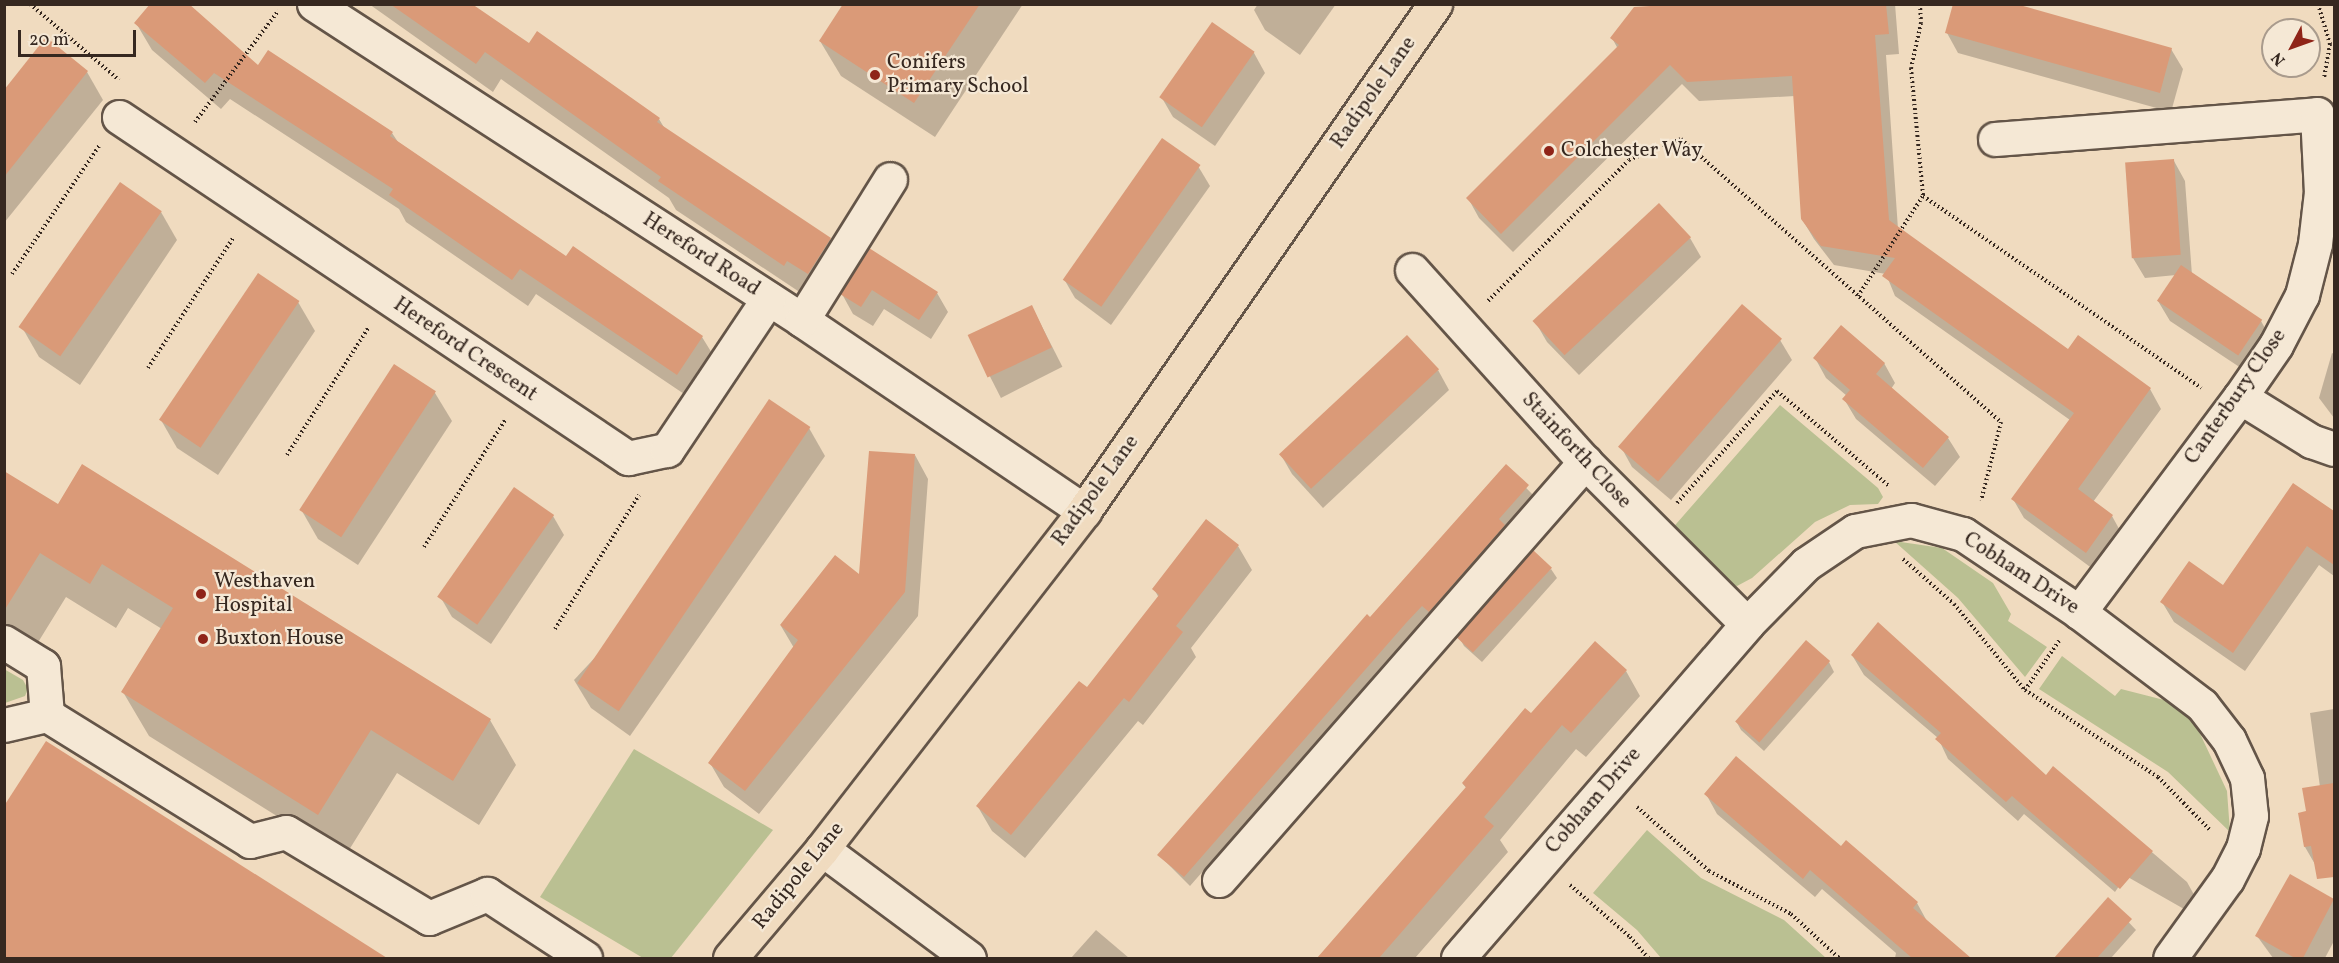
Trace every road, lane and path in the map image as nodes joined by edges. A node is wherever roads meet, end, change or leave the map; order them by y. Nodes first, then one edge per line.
1 (30, 4) edge
2 (283, 4) edge
3 (314, 4) edge
4 (1435, 4) edge
5 (1920, 4) edge
6 (2318, 4) edge
7 (2317, 114) junction
8 (119, 117) junction
9 (1995, 139) dead end
10 (171, 154) junction
11 (890, 179) dead end
12 (1923, 196) junction
13 (252, 209) junction
14 (1413, 270) dead end
15 (12, 274) dead end
16 (1858, 296) junction
17 (387, 299) junction
18 (768, 299) junction
19 (802, 320) junction
20 (1463, 326) junction
21 (148, 368) dead end
22 (524, 390) junction
23 (2235, 403) junction
24 (2334, 449) edge
25 (666, 450) junction
26 (287, 455) dead end
27 (1585, 462) junction
28 (1084, 511) junction
29 (1880, 526) junction
30 (1652, 532) junction
31 (1971, 539) junction
32 (424, 547) dead end
33 (2079, 612) junction
34 (1747, 624) junction
35 (555, 629) dead end
36 (4, 642) edge
37 (2025, 690) junction
38 (47, 715) junction
39 (4, 725) edge
40 (1610, 783) junction
41 (822, 849) junction
42 (2238, 859) junction
43 (1542, 860) junction
44 (1219, 880) dead end
45 (585, 958) edge
46 (730, 958) edge
47 (969, 958) edge
48 (1458, 958) edge
49 (1648, 958) edge
50 (1839, 958) edge
51 (2170, 958) edge

1 - 8 path
2 - 10 path
3 - 18 street, Hereford Road
4 - 28 main road, Radipole Lane
5 - 12 path
6 - 7 path
7 - 9 street
7 - 23 street, Canterbury Close
8 - 10 street, Hereford Crescent
8 - 15 path
10 - 13 street, Hereford Crescent
11 - 19 street
12 - 16 path
12 - 23 path
13 - 17 street, Hereford Crescent
13 - 21 path
14 - 20 street, Stainforth Close
16 - 20 path
16 - 31 path
17 - 22 street, Hereford Crescent
17 - 26 path
18 - 19 street, Hereford Road
18 - 25 street
19 - 28 street, Hereford Road
20 - 27 street, Stainforth Close
22 - 25 street, Hereford Crescent
22 - 32 path
23 - 24 street
23 - 33 street, Canterbury Close
25 - 35 path
27 - 30 street, Stainforth Close
27 - 44 street
28 - 41 main road, Radipole Lane
29 - 30 path
29 - 31 street, Cobham Drive
29 - 34 street, Cobham Drive
29 - 37 path
30 - 34 street, Stainforth Close
31 - 33 street, Cobham Drive
33 - 37 path
33 - 42 street, Cobham Drive
34 - 40 street, Cobham Drive
36 - 38 street
37 - 42 path
38 - 39 street
38 - 45 street
40 - 43 street, Cobham Drive
40 - 50 path
41 - 46 main road, Radipole Lane
41 - 47 street
42 - 51 street, Cobham Drive
43 - 48 street, Cobham Drive
43 - 49 path

